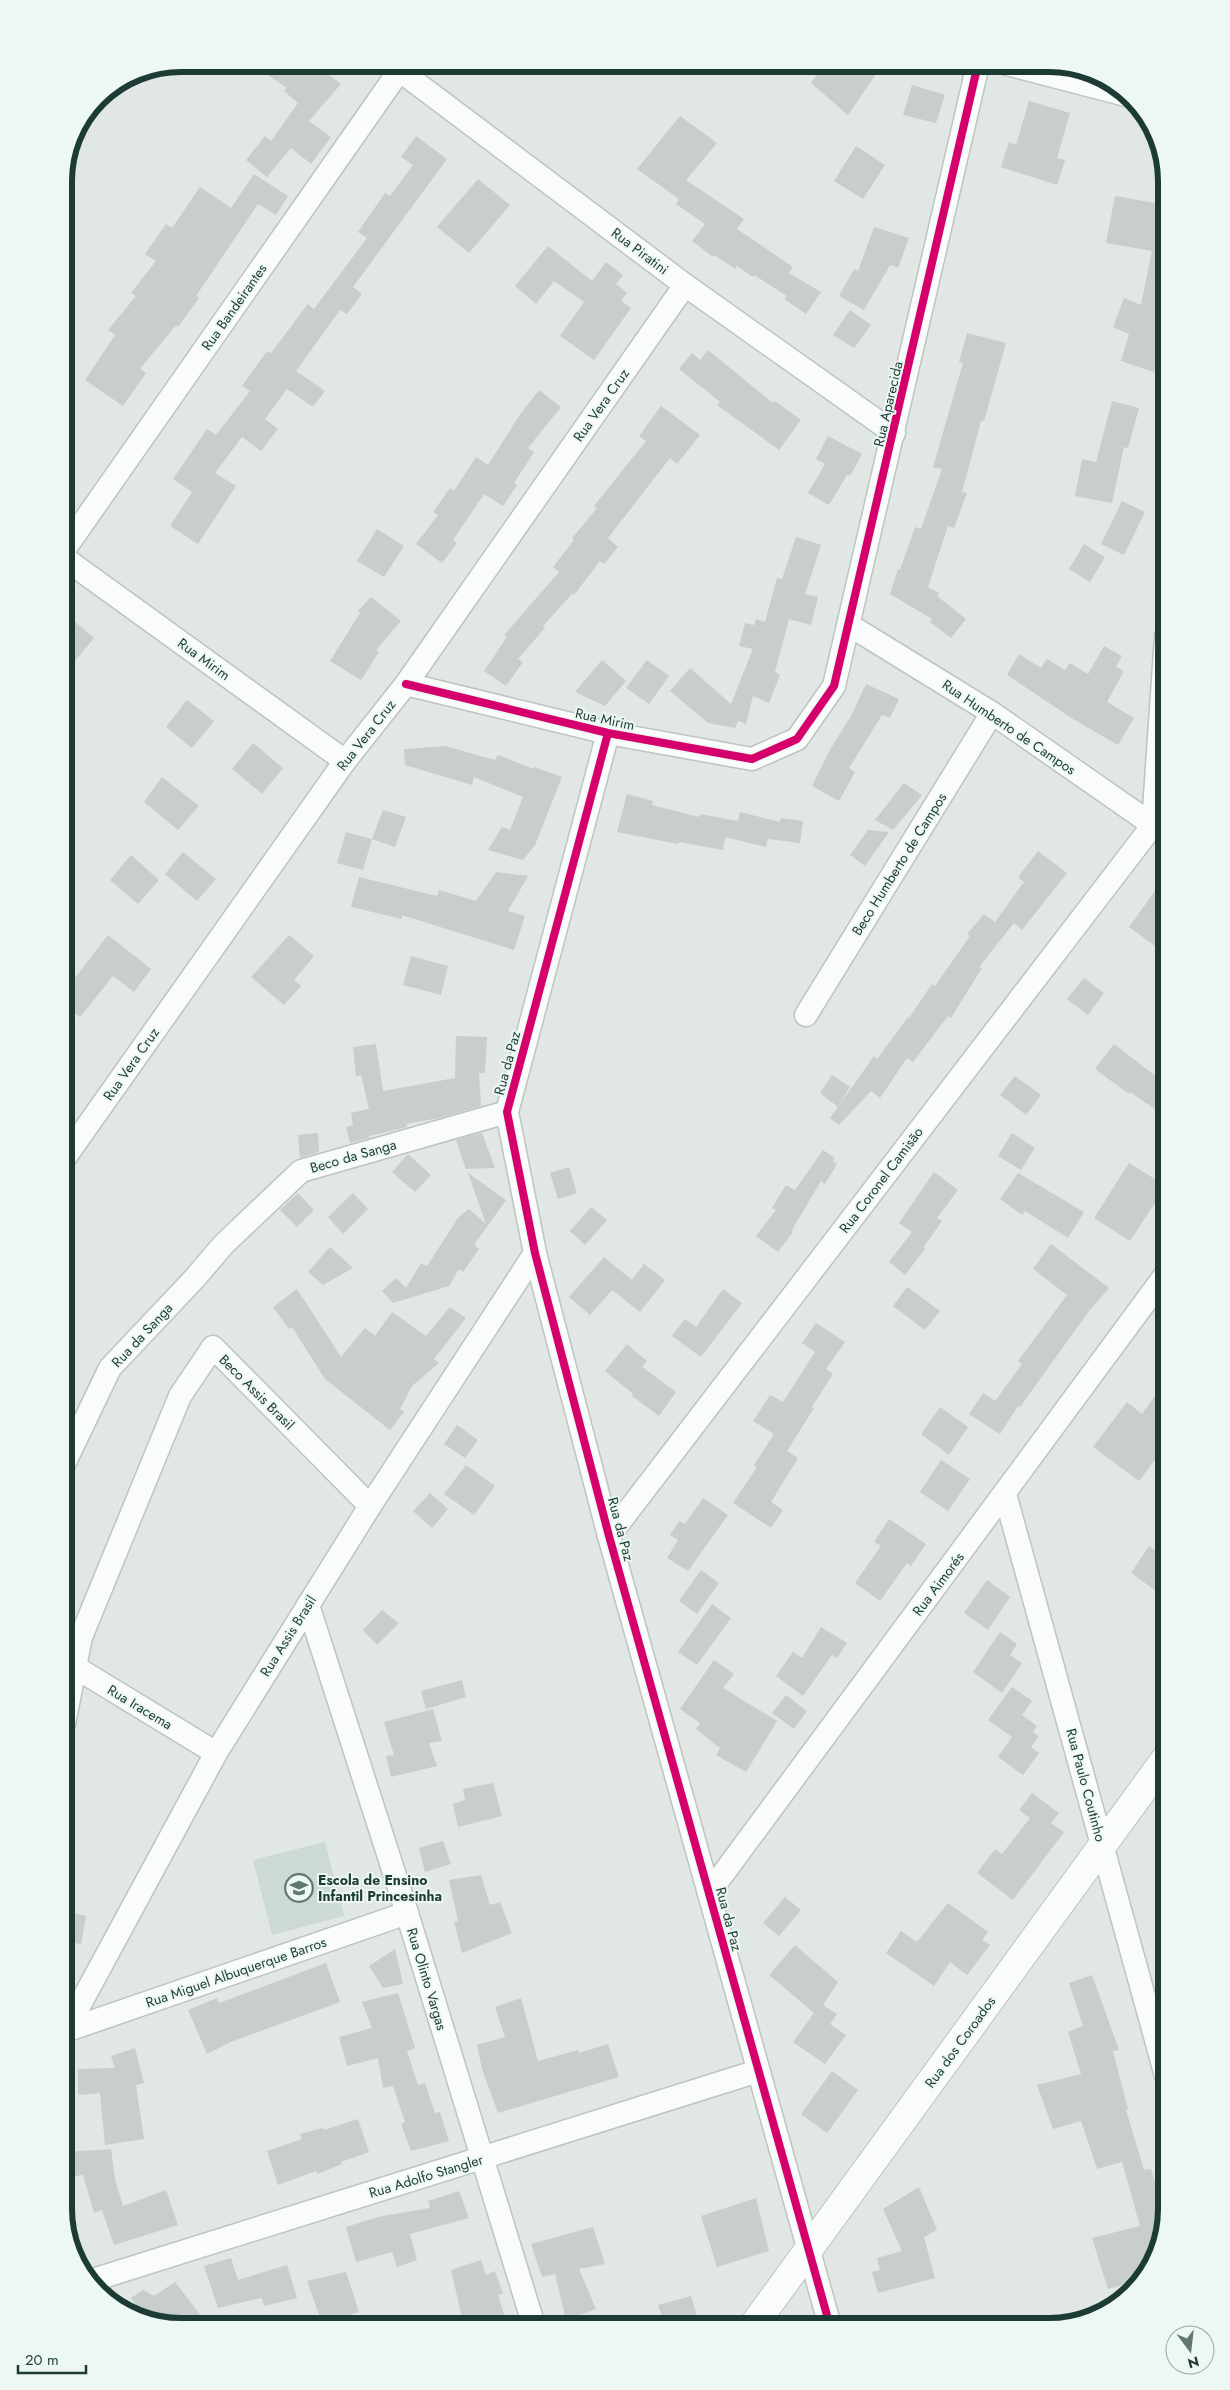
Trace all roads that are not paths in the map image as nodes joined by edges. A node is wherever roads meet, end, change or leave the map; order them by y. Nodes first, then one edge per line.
1 (394, 72) edge
2 (406, 72) edge
3 (976, 73) edge
4 (1041, 73) edge
5 (1108, 90) edge
6 (685, 285) junction
7 (894, 433) junction
8 (73, 537) edge
9 (73, 564) edge
10 (849, 625) junction
11 (406, 684) junction
12 (992, 713) junction
13 (608, 734) junction
14 (797, 739) joint
15 (345, 761) junction
16 (1158, 829) edge
17 (1158, 833) edge
18 (806, 1015) dead end
19 (507, 1112) junction
20 (73, 1147) edge
21 (224, 1244) joint
22 (535, 1253) junction
23 (1158, 1285) edge
24 (72, 1447) edge
25 (1005, 1494) junction
26 (370, 1506) junction
27 (609, 1536) junction
28 (308, 1605) junction
29 (72, 1658) edge
30 (72, 1665) edge
31 (216, 1752) junction
32 (1158, 1769) edge
33 (1102, 1846) junction
34 (709, 1893) junction
35 (407, 1913) junction
36 (72, 2017) edge
37 (72, 2029) edge
38 (1158, 2047) edge
39 (758, 2071) junction
40 (482, 2159) junction
41 (808, 2252) junction
42 (98, 2278) edge
43 (531, 2317) edge
44 (759, 2318) edge
45 (828, 2318) edge

1 - 8 street, Rua Bandeirantes
2 - 6 street, Rua Piratini
3 - 7 street, Rua Aparecida
4 - 5 street
6 - 7 street, Rua Piratini
6 - 11 street, Rua Vera Cruz
7 - 10 street, Rua Aparecida
9 - 15 street, Rua Mirim
10 - 12 street, Rua Humberto de Campos
10 - 14 street, Rua Aparecida
11 - 13 street, Rua Mirim
11 - 15 street, Rua Vera Cruz
12 - 16 street, Rua Humberto de Campos
12 - 18 street, Beco Humberto de Campos
13 - 14 street, Rua Mirim
13 - 19 street, Rua da Paz
15 - 20 street, Rua Vera Cruz
17 - 27 street, Rua Coronel Camisão
19 - 21 street, Beco da Sanga
19 - 22 street, Rua da Paz
21 - 24 street, Rua da Sanga
22 - 26 street, Rua Assis Brasil
22 - 27 street, Rua da Paz
23 - 25 street, Rua Aimorés
25 - 33 street, Rua Paulo Coutinho
25 - 34 street, Rua Aimorés
26 - 28 street, Rua Assis Brasil
26 - 29 street, Beco Assis Brasil
27 - 34 street, Rua da Paz
28 - 31 street, Rua Assis Brasil
28 - 35 street, Rua Olinto Vargas
30 - 31 street, Rua Iracema
31 - 36 street, Rua Assis Brasil
32 - 33 street, Rua dos Coroados
33 - 38 street, Rua Paulo Coutinho
33 - 41 street, Rua dos Coroados
34 - 39 street, Rua da Paz
35 - 37 street, Rua Miguel Albuquerque Barros
35 - 40 street, Rua Olinto Vargas
39 - 40 street, Rua Adolfo Stangler
39 - 41 street, Rua da Paz
40 - 42 street, Rua Adolfo Stangler
40 - 43 street, Rua Olinto Vargas
41 - 44 street, Rua dos Coroados
41 - 45 street, Rua da Paz

